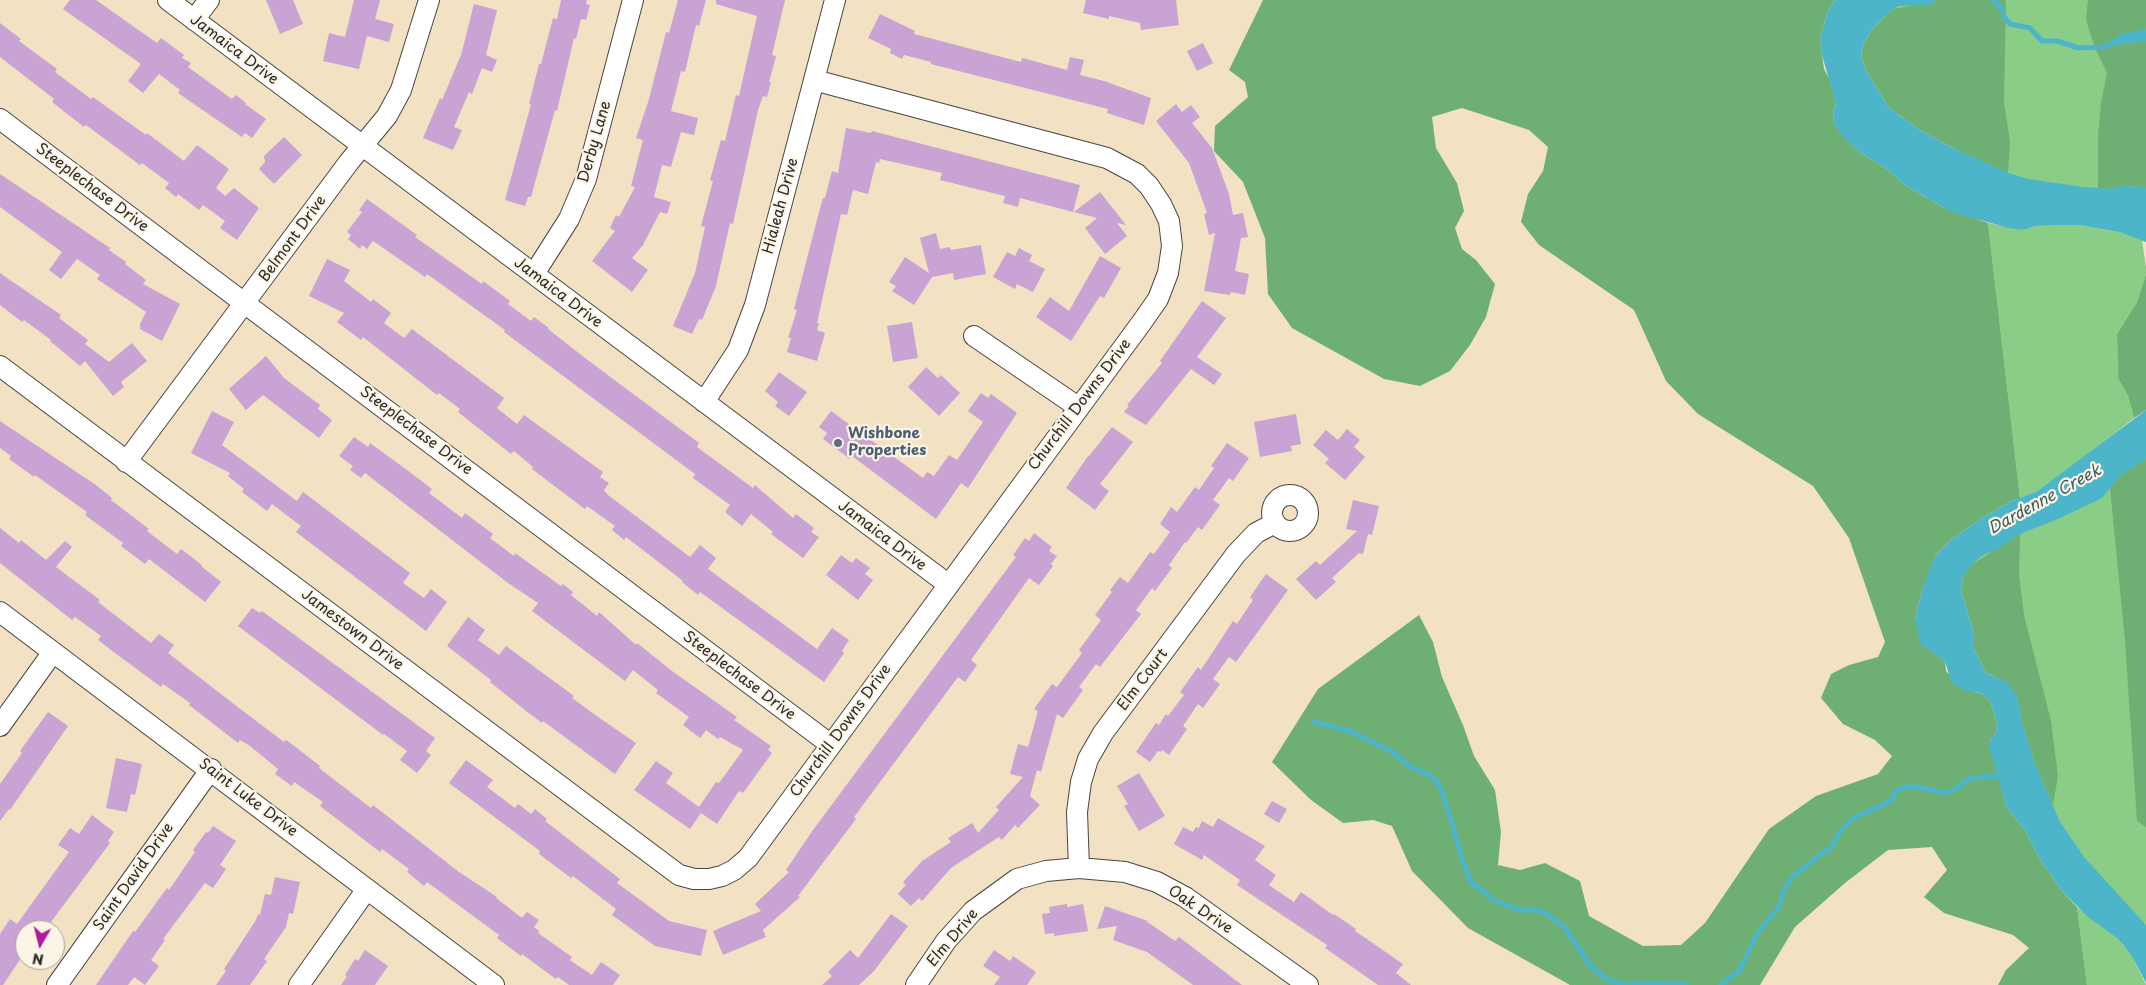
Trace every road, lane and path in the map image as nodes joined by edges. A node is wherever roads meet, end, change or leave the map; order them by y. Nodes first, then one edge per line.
1 (168, 0) edge
2 (209, 0) edge
3 (428, 0) edge
4 (633, 0) edge
5 (835, 0) edge
6 (194, 20) junction
7 (814, 80) junction
8 (0, 119) edge
9 (363, 146) junction
10 (534, 274) junction
11 (246, 303) junction
12 (974, 336) dead end
13 (0, 366) edge
14 (704, 402) junction
15 (1078, 408) junction
16 (126, 462) junction
17 (1275, 523) dead end
18 (949, 585) junction
19 (0, 612) edge
20 (53, 652) junction
21 (0, 726) edge
22 (831, 745) junction
23 (211, 769) junction
24 (1079, 868) junction
25 (709, 879) joint
26 (367, 889) junction
27 (922, 983) edge
28 (57, 985) edge
29 (299, 985) edge
30 (494, 985) edge
31 (1308, 985) edge

1 - 6 street, Jamaica Drive
2 - 6 street
3 - 9 street, Belmont Drive
4 - 10 street, Derby Lane
5 - 7 street, Hialeah Drive
6 - 9 street, Jamaica Drive
7 - 14 street, Hialeah Drive
7 - 15 street, Churchill Downs Drive
8 - 11 street, Steeplechase Drive
9 - 10 street, Jamaica Drive
9 - 11 street, Belmont Drive
10 - 14 street, Jamaica Drive
11 - 16 street, Belmont Drive
11 - 22 street, Steeplechase Drive
12 - 15 street
13 - 16 street, Jamestown Drive
14 - 18 street, Jamaica Drive
15 - 18 street, Churchill Downs Drive
16 - 25 street, Jamestown Drive
17 - 24 street, Elm Court
18 - 22 street, Churchill Downs Drive
19 - 20 street, Saint Luke Drive
20 - 21 street
20 - 23 street, Saint Luke Drive
22 - 25 street, Churchill Downs Drive
23 - 26 street, Saint Luke Drive
23 - 28 street, Saint David Drive
24 - 27 street, Elm Drive
24 - 31 street, Oak Drive
26 - 29 street
26 - 30 street, Saint Luke Drive

